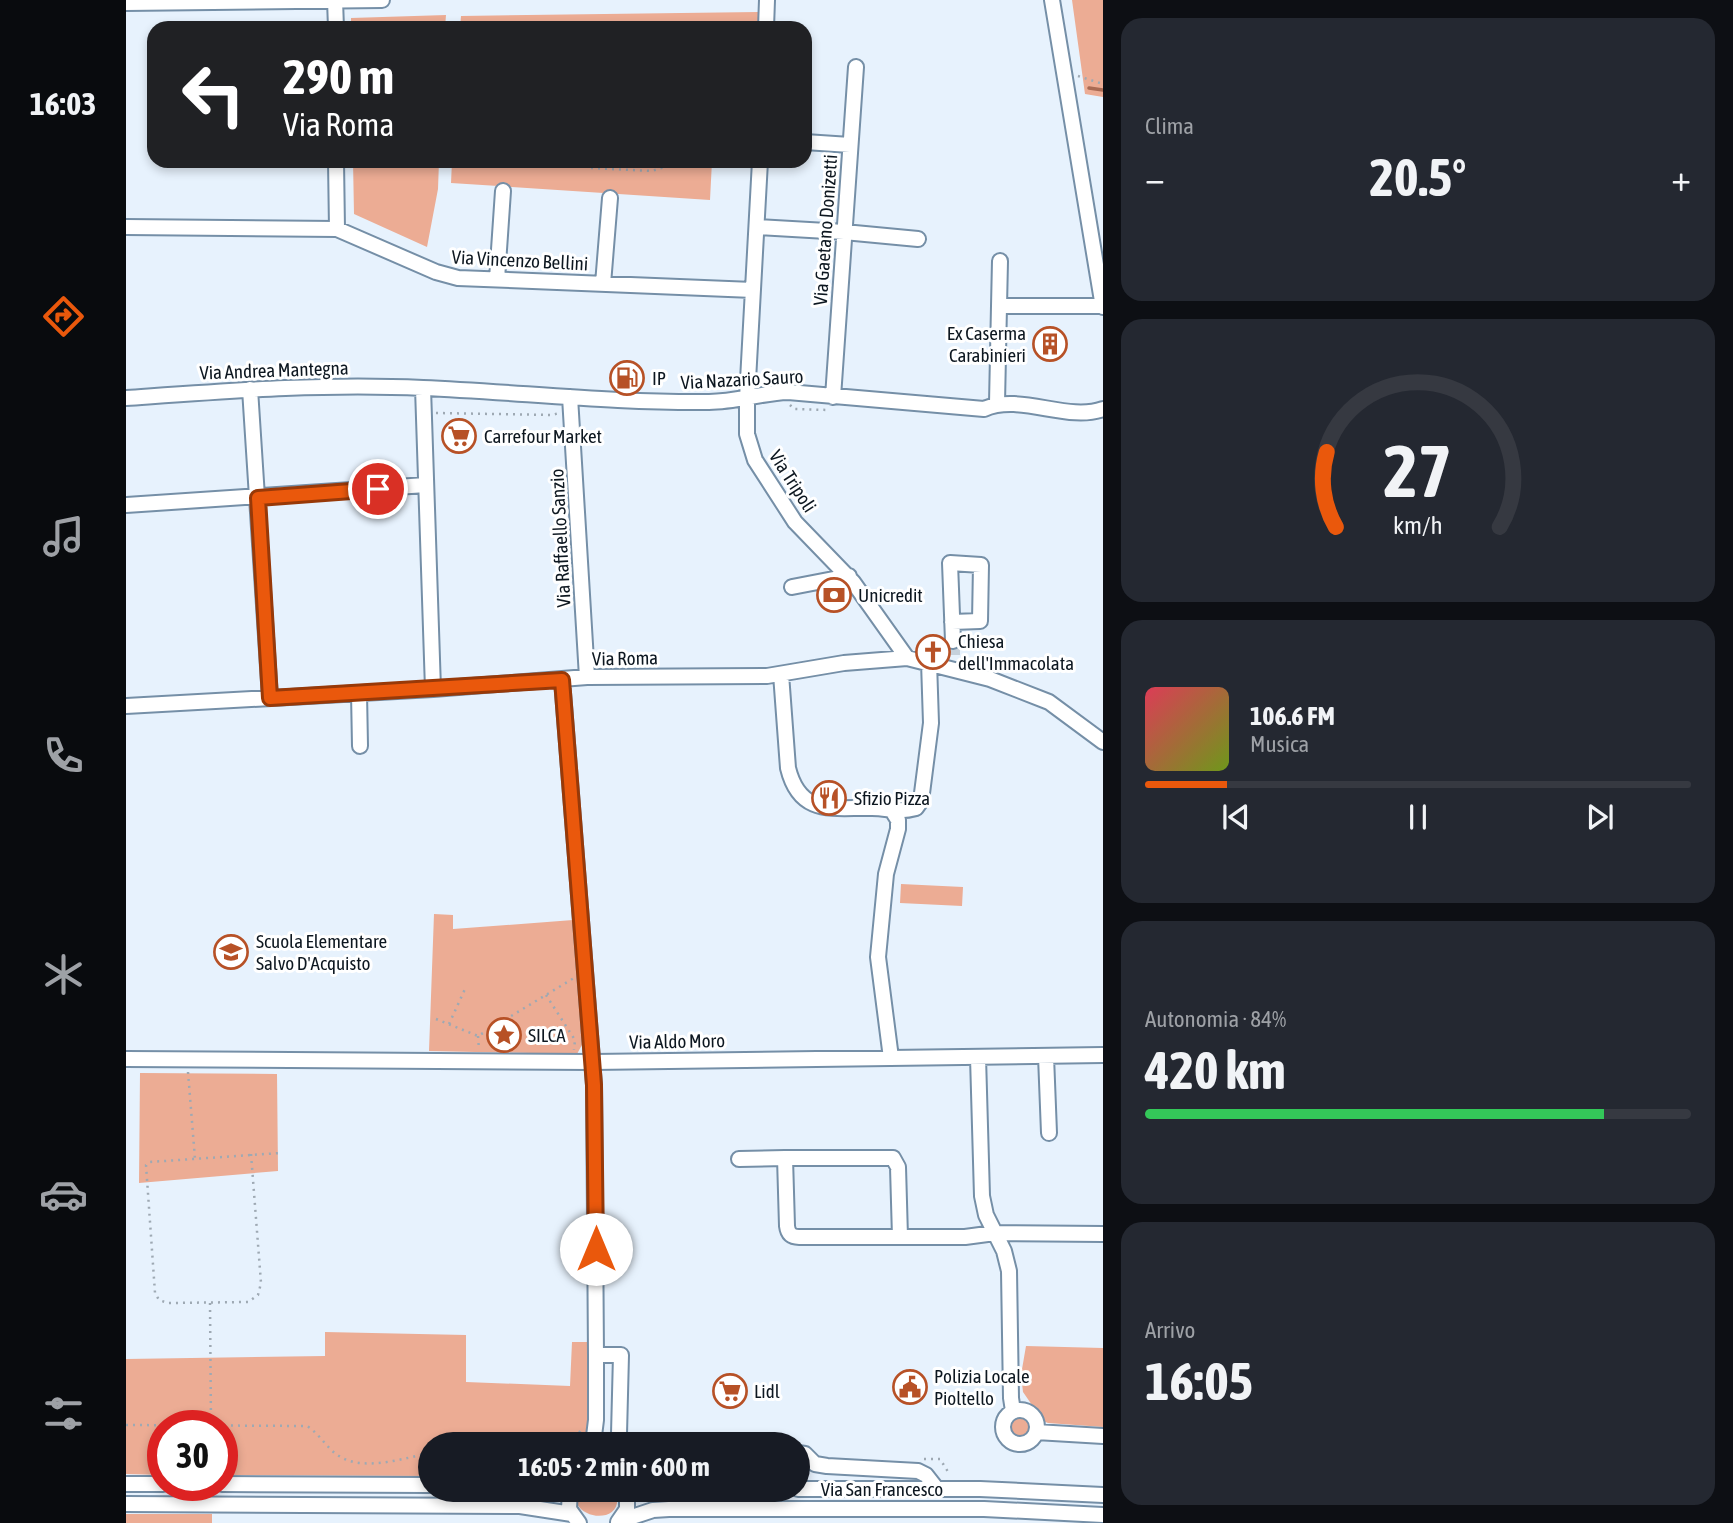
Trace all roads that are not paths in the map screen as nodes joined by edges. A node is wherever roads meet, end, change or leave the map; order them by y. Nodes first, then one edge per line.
1 (382, 0) edge
2 (767, 0) edge
3 (1052, 0) edge
4 (335, 1) edge
5 (126, 3) edge
6 (336, 21) edge
7 (766, 21) edge
8 (856, 67) dead end
9 (812, 142) edge
10 (850, 145) junction
11 (337, 168) edge
12 (760, 168) edge
13 (503, 191) dead end
14 (610, 198) dead end
15 (126, 227) edge
16 (757, 227) junction
17 (337, 229) junction
18 (844, 232) junction
19 (918, 239) dead end
20 (1000, 261) dead end
21 (497, 279) junction
22 (603, 284) junction
23 (753, 290) junction
24 (999, 306) junction
25 (1103, 306) edge
26 (423, 388) junction
27 (250, 389) junction
28 (570, 397) junction
29 (833, 397) junction
30 (126, 398) edge
31 (747, 399) junction
32 (998, 403) junction
33 (1103, 409) edge
34 (426, 485) junction
35 (258, 498) junction
36 (126, 505) edge
37 (849, 576) junction
38 (792, 587) dead end
39 (952, 622) dead end
40 (953, 641) tunnel mouth
41 (907, 658) junction
42 (929, 662) junction
43 (781, 674) junction
44 (587, 677) junction
45 (562, 680) junction
46 (433, 689) junction
47 (359, 693) junction
48 (270, 698) junction
49 (126, 705) edge
50 (1103, 742) edge
51 (360, 746) dead end
52 (893, 812) junction
53 (1103, 1055) edge
54 (1046, 1056) junction
55 (978, 1057) junction
56 (891, 1058) junction
57 (126, 1059) edge
58 (593, 1062) junction
59 (1049, 1133) dead end
60 (785, 1158) junction
61 (739, 1159) dead end
62 (995, 1233) junction
63 (1101, 1234) edge
64 (900, 1237) junction
65 (596, 1355) junction
66 (1013, 1411) junction
67 (596, 1420) junction
68 (594, 1432) edge
69 (599, 1432) edge
70 (620, 1432) edge
71 (1036, 1432) junction
72 (1103, 1436) edge
73 (810, 1459) edge
74 (126, 1484) edge
75 (147, 1484) edge
76 (238, 1484) edge
77 (418, 1485) edge
78 (810, 1489) edge
79 (937, 1489) junction
80 (1103, 1495) edge
81 (568, 1502) edge
82 (627, 1502) edge
83 (126, 1504) edge
84 (1103, 1515) edge
85 (575, 1519) edge
86 (618, 1522) edge

1 - 4 street
2 - 7 street
3 - 25 street
4 - 5 street
4 - 6 street
8 - 10 street, Via Gaetano Donizetti
9 - 10 street
10 - 18 street, Via Gaetano Donizetti
11 - 17 street
12 - 16 street, Via Tripoli
13 - 21 street
14 - 22 street
15 - 17 street, Via Vincenzo Bellini
16 - 18 street
16 - 23 street, Via Tripoli
17 - 21 street, Via Vincenzo Bellini
18 - 19 street
18 - 29 street, Via Gaetano Donizetti
20 - 24 street
21 - 22 street, Via Vincenzo Bellini
22 - 23 street, Via Vincenzo Bellini
23 - 31 street, Via Tripoli
24 - 25 street
24 - 32 street
26 - 27 street, Via Andrea Mantegna
26 - 28 street, Via Nazario Sauro
26 - 34 street
27 - 30 street, Via Andrea Mantegna
27 - 35 street
28 - 31 street, Via Nazario Sauro
28 - 44 street, Via Raffaello Sanzio
29 - 31 street, Via Nazario Sauro
29 - 32 street, Via Nazario Sauro
31 - 37 street, Via Tripoli
32 - 33 street, Via Nazario Sauro
34 - 35 street
34 - 46 street
35 - 36 street
35 - 48 street
37 - 38 street
37 - 41 street, Via Tripoli
39 - 40 street
41 - 42 street, Via Roma
41 - 43 street, Via Roma
42 - 50 street, Via Roma
42 - 52 street
43 - 44 street, Via Roma
43 - 52 street
44 - 45 street, Via Roma
45 - 46 street, Via Roma
45 - 58 street
46 - 47 street, Via Roma
47 - 48 street, Via Roma
47 - 51 street
48 - 49 street, Via Roma
52 - 56 street
53 - 54 street, Via Aldo Moro
54 - 55 street, Via Aldo Moro
54 - 59 street
55 - 56 street, Via Aldo Moro
55 - 62 street
56 - 58 street, Via Aldo Moro
57 - 58 street, Via Aldo Moro
58 - 65 street
60 - 61 street
60 - 64 street
60 - 64 street
62 - 63 street
62 - 64 street
62 - 66 street
65 - 67 street
65 - 70 street
66 - 71 street
66 - 71 street
67 - 68 street
67 - 69 street
71 - 72 street
73 - 79 street
74 - 75 street
76 - 77 street
78 - 79 street, Via San Francesco
79 - 80 street, Via San Francesco
81 - 85 street
82 - 86 street
83 - 85 street
84 - 86 street, Via San Francesco

